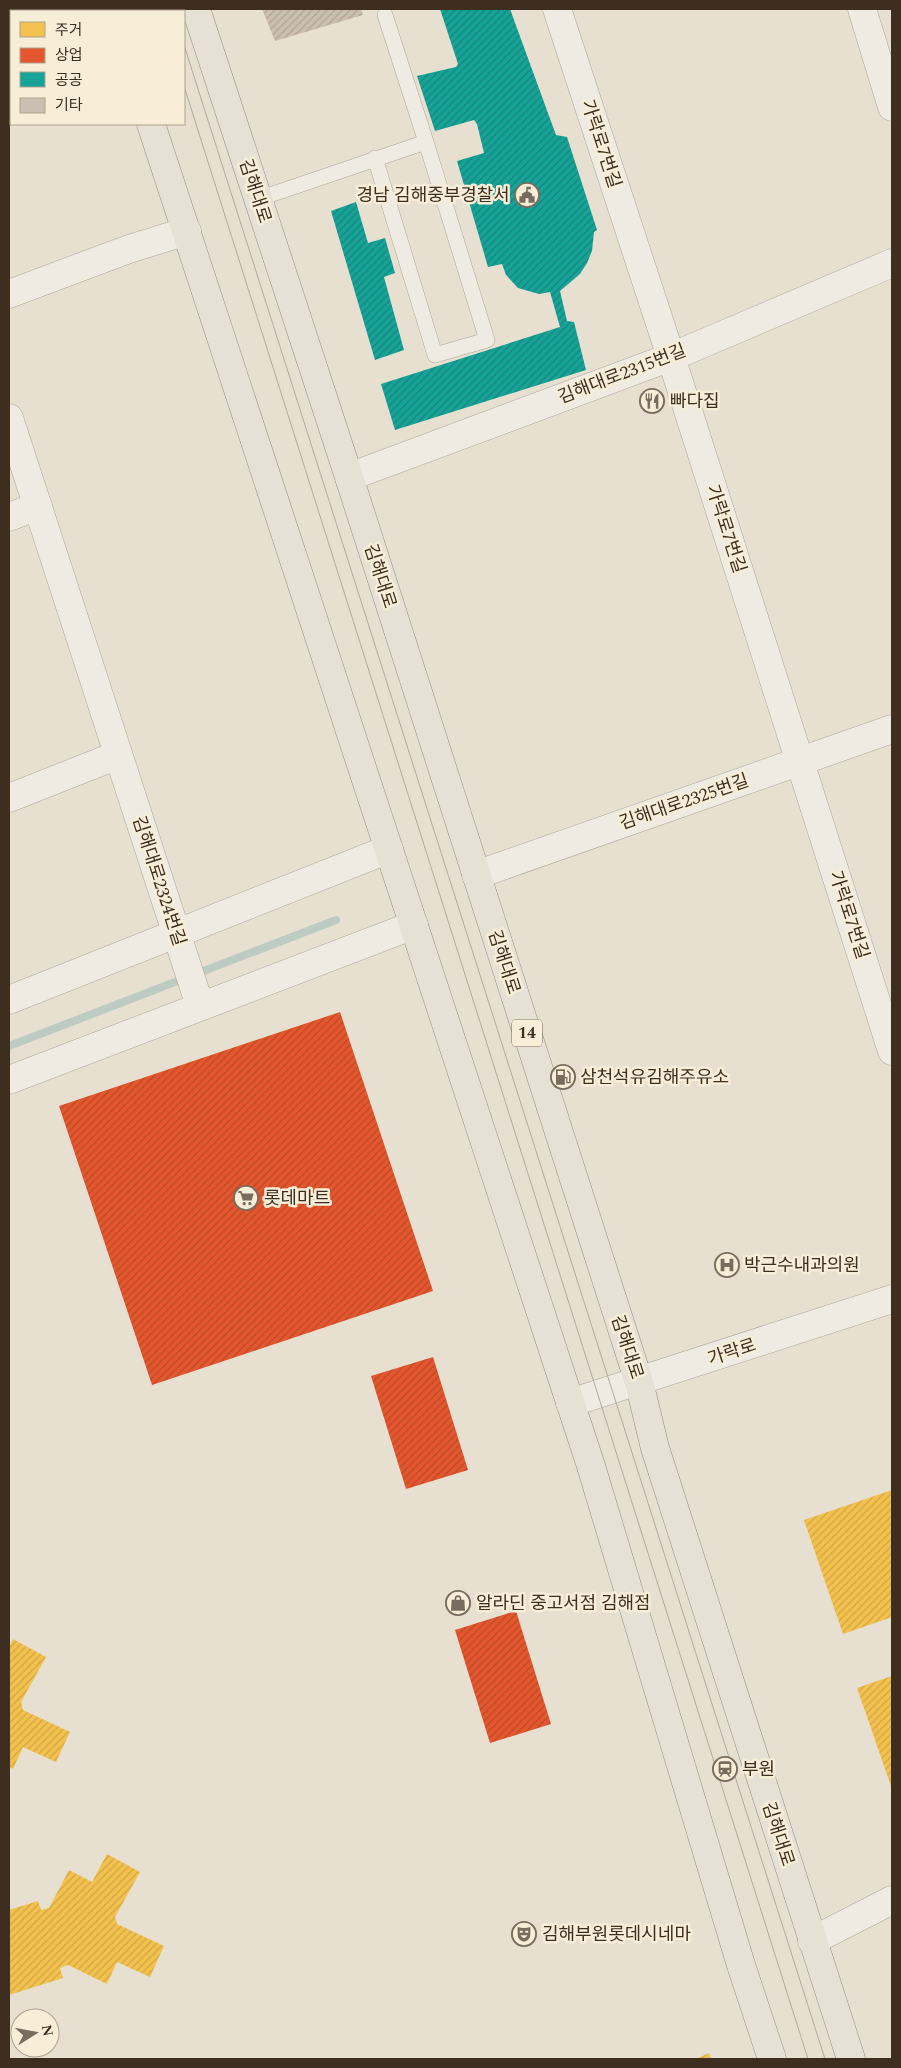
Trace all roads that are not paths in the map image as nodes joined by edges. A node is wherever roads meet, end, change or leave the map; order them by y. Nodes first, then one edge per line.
1 (196, 9) edge
2 (557, 9) edge
3 (862, 9) edge
4 (385, 14) dead end
5 (892, 107) edge
6 (151, 125) edge
7 (426, 142) junction
8 (375, 158) junction
9 (258, 199) junction
10 (187, 231) junction
11 (892, 263) edge
12 (9, 294) edge
13 (671, 357) junction
14 (9, 418) edge
15 (349, 477) junction
16 (38, 506) junction
17 (9, 517) edge
18 (892, 729) edge
19 (118, 755) junction
20 (800, 761) junction
21 (9, 798) edge
22 (389, 849) junction
23 (476, 874) junction
24 (414, 925) junction
25 (176, 934) junction
26 (193, 986) junction
27 (9, 1000) edge
28 (892, 1051) edge
29 (9, 1080) edge
30 (892, 1299) edge
31 (639, 1382) junction
32 (570, 1403) junction
33 (892, 1900) edge
34 (812, 1941) junction
35 (772, 2059) edge
36 (850, 2059) edge

1 - 9 main road, 김해대로 / 14
2 - 13 street, 가락로7번길
3 - 5 street
4 - 7 lane
6 - 10 main road
7 - 8 lane
7 - 8 lane
8 - 9 lane
9 - 15 main road, 김해대로 / 14
10 - 12 street
10 - 22 main road
11 - 13 street, 김해대로2315번길
13 - 15 street, 김해대로2315번길
13 - 20 street, 가락로7번길
14 - 16 street, 김해대로2324번길
15 - 23 main road, 김해대로 / 14
16 - 17 street
16 - 19 street, 김해대로2324번길
18 - 20 street, 김해대로2325번길
19 - 21 street
19 - 25 street, 김해대로2324번길
20 - 23 street, 김해대로2325번길
20 - 28 street, 가락로7번길
22 - 24 main road
22 - 25 street
23 - 31 main road, 김해대로 / 14
24 - 26 street
24 - 32 main road
25 - 26 street, 김해대로2324번길
25 - 27 street
26 - 29 street
30 - 31 street, 가락로
31 - 32 street, 가락로
31 - 34 main road, 김해대로 / 14
32 - 35 main road
33 - 34 street
34 - 36 main road, 김해대로 / 14

